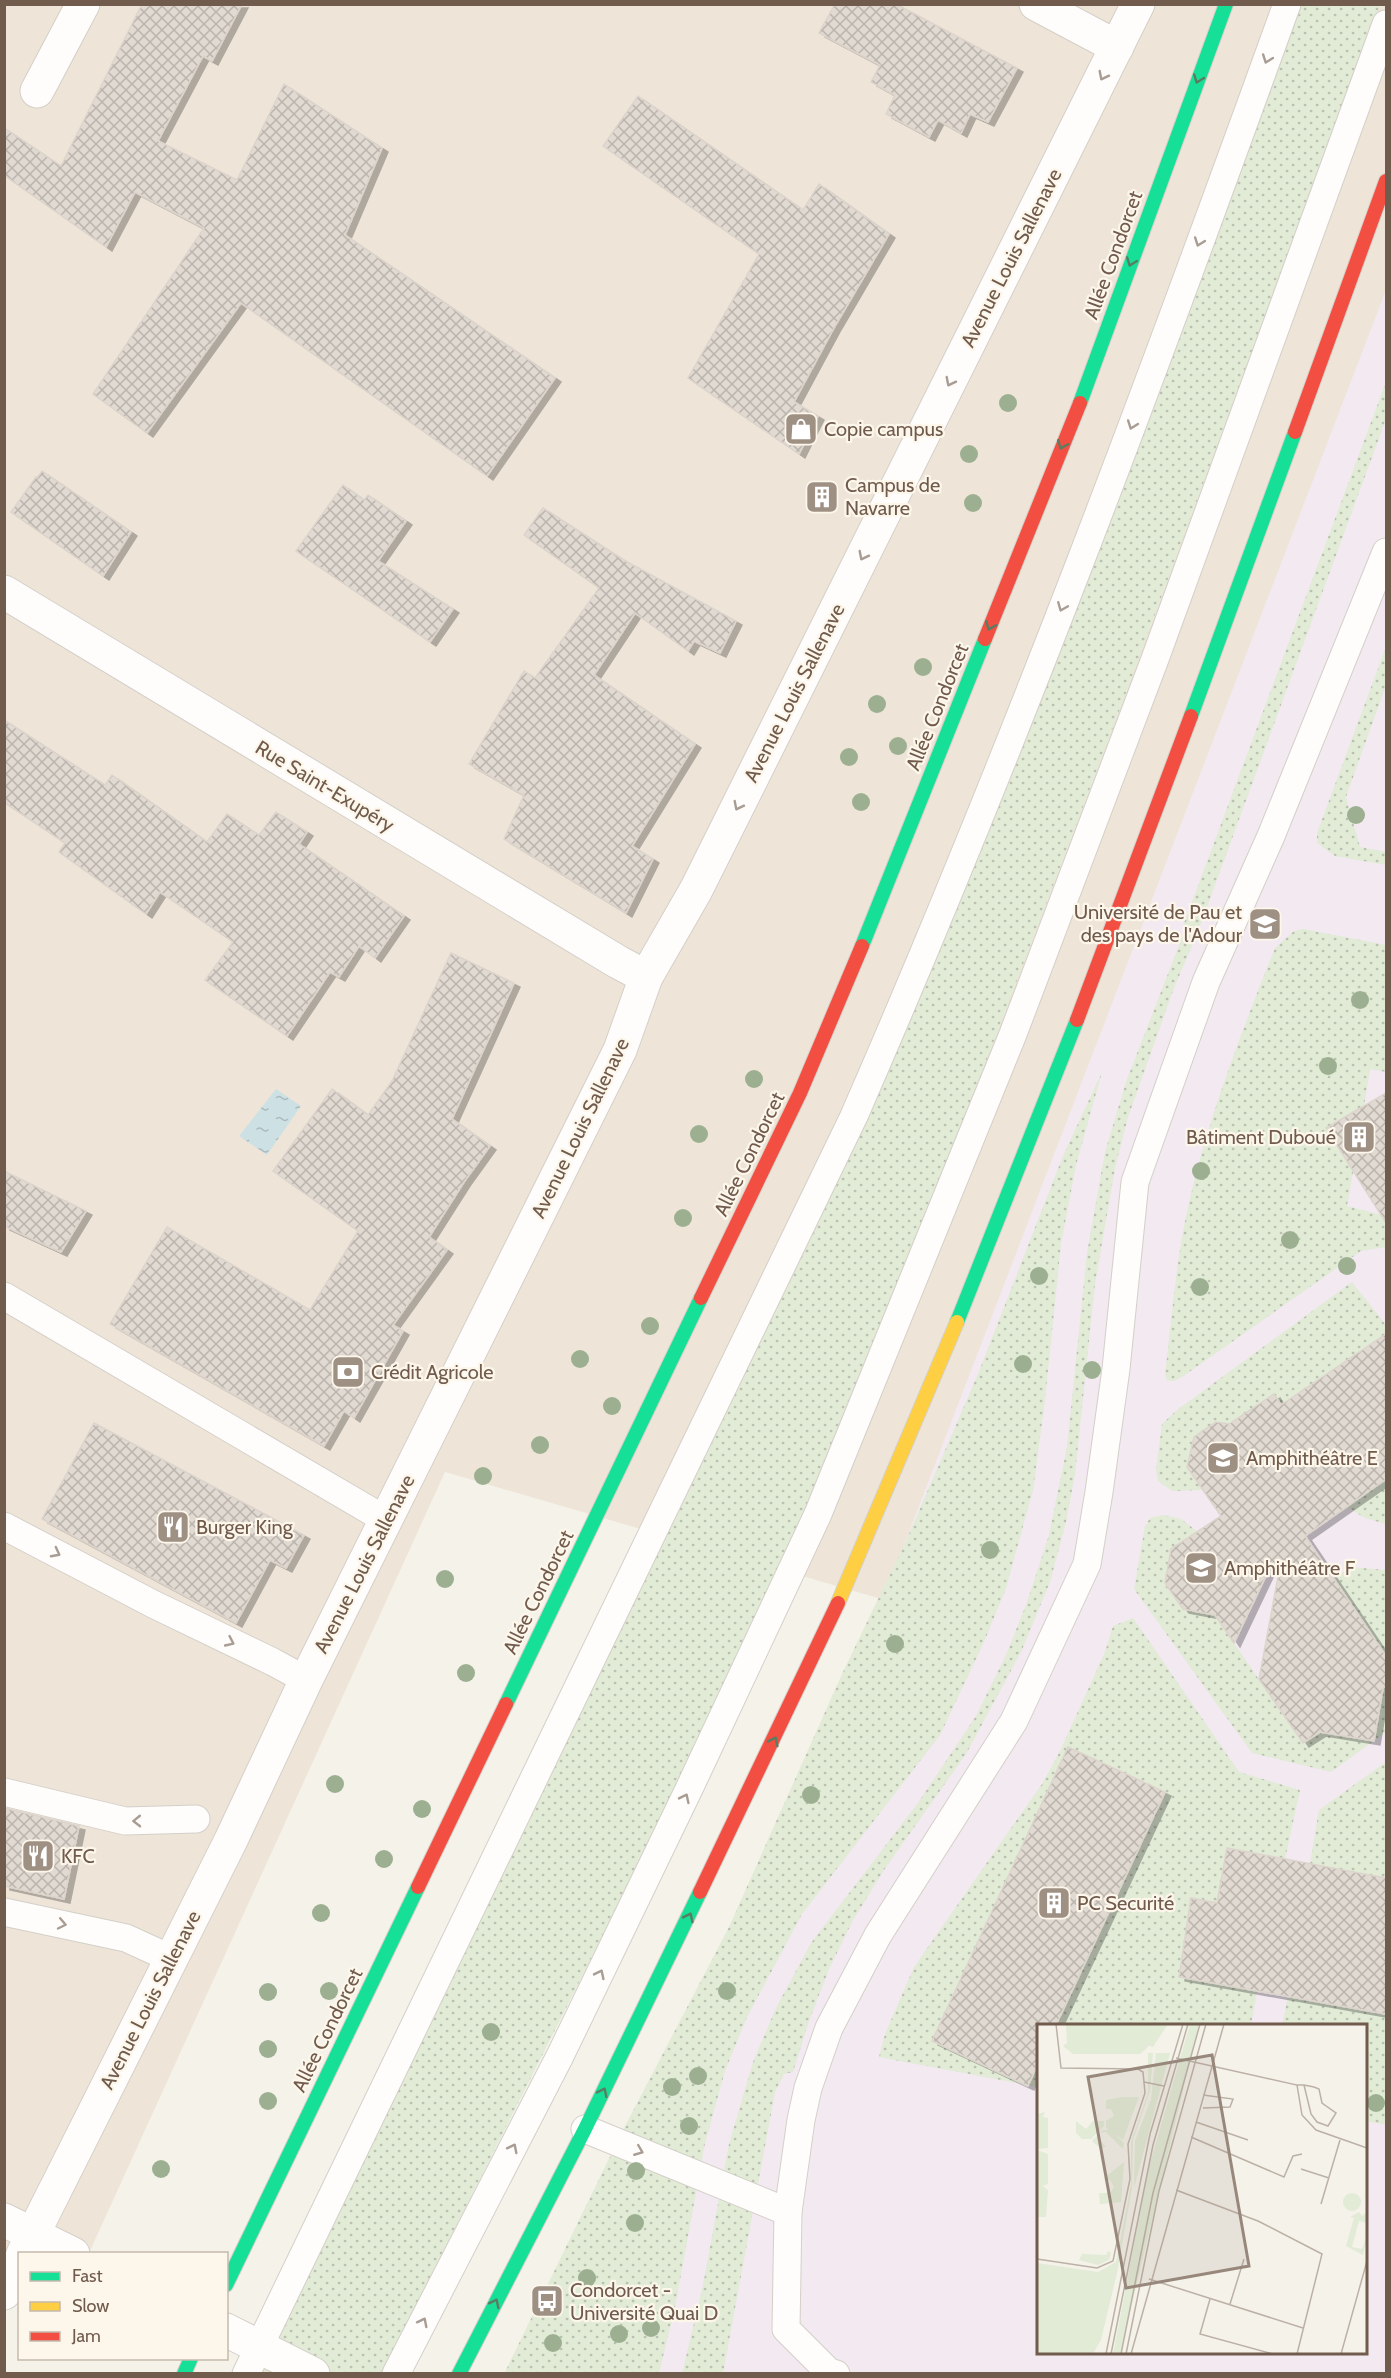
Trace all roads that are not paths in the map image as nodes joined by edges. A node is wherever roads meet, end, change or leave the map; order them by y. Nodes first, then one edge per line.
1 (83, 4) edge
2 (1036, 4) edge
3 (1138, 4) edge
4 (1226, 4) edge
5 (1287, 4) edge
6 (1386, 24) edge
7 (1117, 47) junction
8 (37, 91) dead end
9 (1386, 181) edge
10 (1386, 552) edge
11 (4, 592) edge
12 (646, 977) junction
13 (4, 1296) edge
14 (386, 1520) junction
15 (4, 1526) edge
16 (306, 1680) junction
17 (4, 1792) edge
18 (196, 1819) dead end
19 (4, 1912) edge
20 (172, 1959) junction
21 (585, 2129) junction
22 (788, 2212) junction
23 (20, 2242) edge
24 (68, 2252) edge
25 (228, 2281) edge
26 (4, 2293) edge
27 (228, 2332) edge
28 (253, 2360) edge
29 (313, 2373) edge
30 (396, 2373) edge
31 (459, 2373) edge
32 (836, 2373) edge

1 - 8 street
2 - 7 street
3 - 7 street, Avenue Louis Sallenave
4 -> 25 main road, Allée Condorcet
5 -> 28 lane
30 -> 6 lane
7 -> 12 street, Avenue Louis Sallenave
21 -> 9 main road
10 - 22 lane
11 - 12 street, Rue Saint-Exupéry
12 - 14 street, Avenue Louis Sallenave
13 - 14 lane
14 - 16 street, Avenue Louis Sallenave
15 -> 16 lane
16 - 20 street, Avenue Louis Sallenave
18 -> 17 lane
19 -> 20 lane
20 - 23 street, Avenue Louis Sallenave
21 -> 22 lane
31 -> 21 main road
22 - 32 lane
23 - 24 street
23 - 26 street, Avenue Louis Sallenave
27 - 28 street
28 - 29 street

